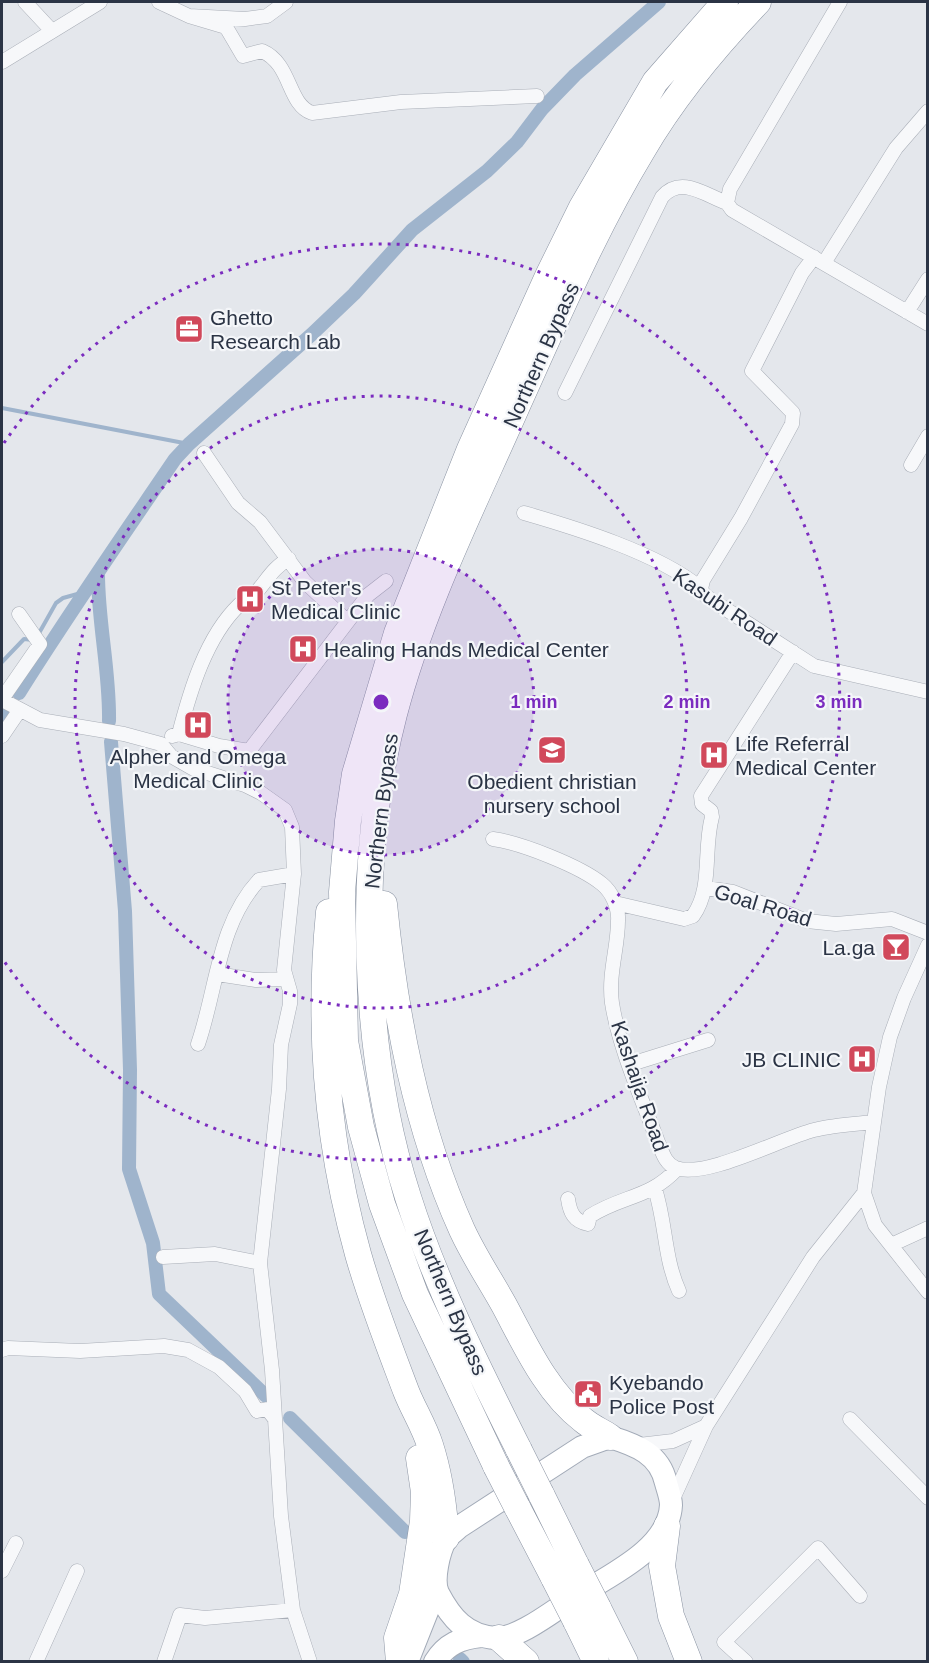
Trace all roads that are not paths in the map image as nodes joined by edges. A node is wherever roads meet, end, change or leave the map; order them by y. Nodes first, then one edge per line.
1 (25, 2) edge
2 (100, 2) edge
3 (159, 2) edge
4 (725, 2) edge
5 (758, 2) edge
6 (840, 2) edge
7 (279, 4) edge
8 (189, 16) junction
9 (52, 31) junction
10 (2, 62) edge
11 (537, 96) dead end
12 (927, 111) edge
13 (727, 203) junction
14 (819, 260) junction
15 (927, 279) edge
16 (907, 312) junction
17 (927, 324) edge
18 (565, 393) dead end
19 (927, 436) edge
20 (204, 453) dead end
21 (911, 465) dead end
22 (524, 513) dead end
23 (289, 559) junction
24 (386, 581) dead end
25 (701, 588) junction
26 (18, 614) dead end
27 (347, 621) junction
28 (793, 651) junction
29 (927, 692) edge
30 (2, 700) edge
31 (18, 711) junction
32 (178, 734) junction
33 (2, 736) edge
34 (161, 744) junction
35 (348, 822) junction
36 (376, 823) junction
37 (493, 839) dead end
38 (294, 874) junction
39 (706, 888) junction
40 (615, 903) junction
41 (927, 933) edge
42 (927, 945) edge
43 (217, 974) junction
44 (284, 983) junction
45 (708, 1040) dead end
46 (198, 1044) dead end
47 (631, 1064) junction
48 (874, 1122) junction
49 (677, 1169) junction
50 (655, 1189) junction
51 (864, 1193) junction
52 (568, 1200) dead end
53 (927, 1228) edge
54 (891, 1245) junction
55 (163, 1257) dead end
56 (260, 1263) junction
57 (679, 1291) dead end
58 (927, 1292) edge
59 (2, 1350) edge
60 (407, 1392) junction
61 (275, 1419) junction
62 (850, 1419) dead end
63 (706, 1426) junction
64 (610, 1437) junction
65 (639, 1446) junction
66 (927, 1498) edge
67 (669, 1515) junction
68 (446, 1538) junction
69 (16, 1543) dead end
70 (2, 1571) edge
71 (77, 1571) dead end
72 (436, 1589) junction
73 (861, 1596) dead end
74 (293, 1610) junction
75 (490, 1637) junction
76 (36, 1662) edge
77 (164, 1662) edge
78 (310, 1662) edge
79 (399, 1662) edge
80 (407, 1662) edge
81 (435, 1662) edge
82 (526, 1662) edge
83 (596, 1662) edge
84 (625, 1662) edge
85 (689, 1662) edge
86 (746, 1662) edge

1 - 9 street
2 - 9 street
3 - 8 street
4 - 35 highway, Northern Bypass
5 - 36 highway, Northern Bypass
6 - 13 street
7 - 8 street
8 - 11 street
9 - 10 street
12 - 14 street
13 - 14 street
13 - 18 street
14 - 16 street
14 - 25 street
15 - 16 street
16 - 17 street
19 - 21 street
20 - 23 street
22 - 25 street, Kasubi Road
23 - 27 street
23 - 32 street
24 - 27 street
25 - 28 street, Kasubi Road
26 - 30 street
27 - 32 street
28 - 29 street, Kasubi Road
28 - 39 street
30 - 31 street
31 - 33 street
31 - 34 street
32 - 34 street
34 - 38 street
35 - 60 highway
35 - 83 highway, Northern Bypass, bridge
36 - 64 highway
36 - 84 highway, Northern Bypass, bridge
37 - 40 street
38 - 43 street
38 - 44 street
39 - 40 street, Goal Road
39 - 41 street, Goal Road
40 - 47 street, Kashaija Road
42 - 48 street
43 - 44 street
43 - 46 street
44 - 56 street
45 - 47 street
47 - 49 street, Kashaija Road
48 - 49 street, Kashaija Road
48 - 51 street
49 - 50 street
50 - 52 street
50 - 57 street
51 - 54 street
51 - 63 street
53 - 54 street
54 - 58 street
55 - 56 street
56 - 61 street
59 - 61 street
60 - 68 highway
60 - 79 highway
61 - 74 street
62 - 66 street
63 - 65 street
63 - 67 street
64 - 65 main road
64 - 68 main road
65 - 67 main road
67 - 75 main road
67 - 85 highway
68 - 72 main road
69 - 70 street
71 - 76 street
72 - 75 main road
72 - 80 main road
73 - 86 street
74 - 77 street
74 - 78 street
75 - 81 main road
75 - 82 highway

